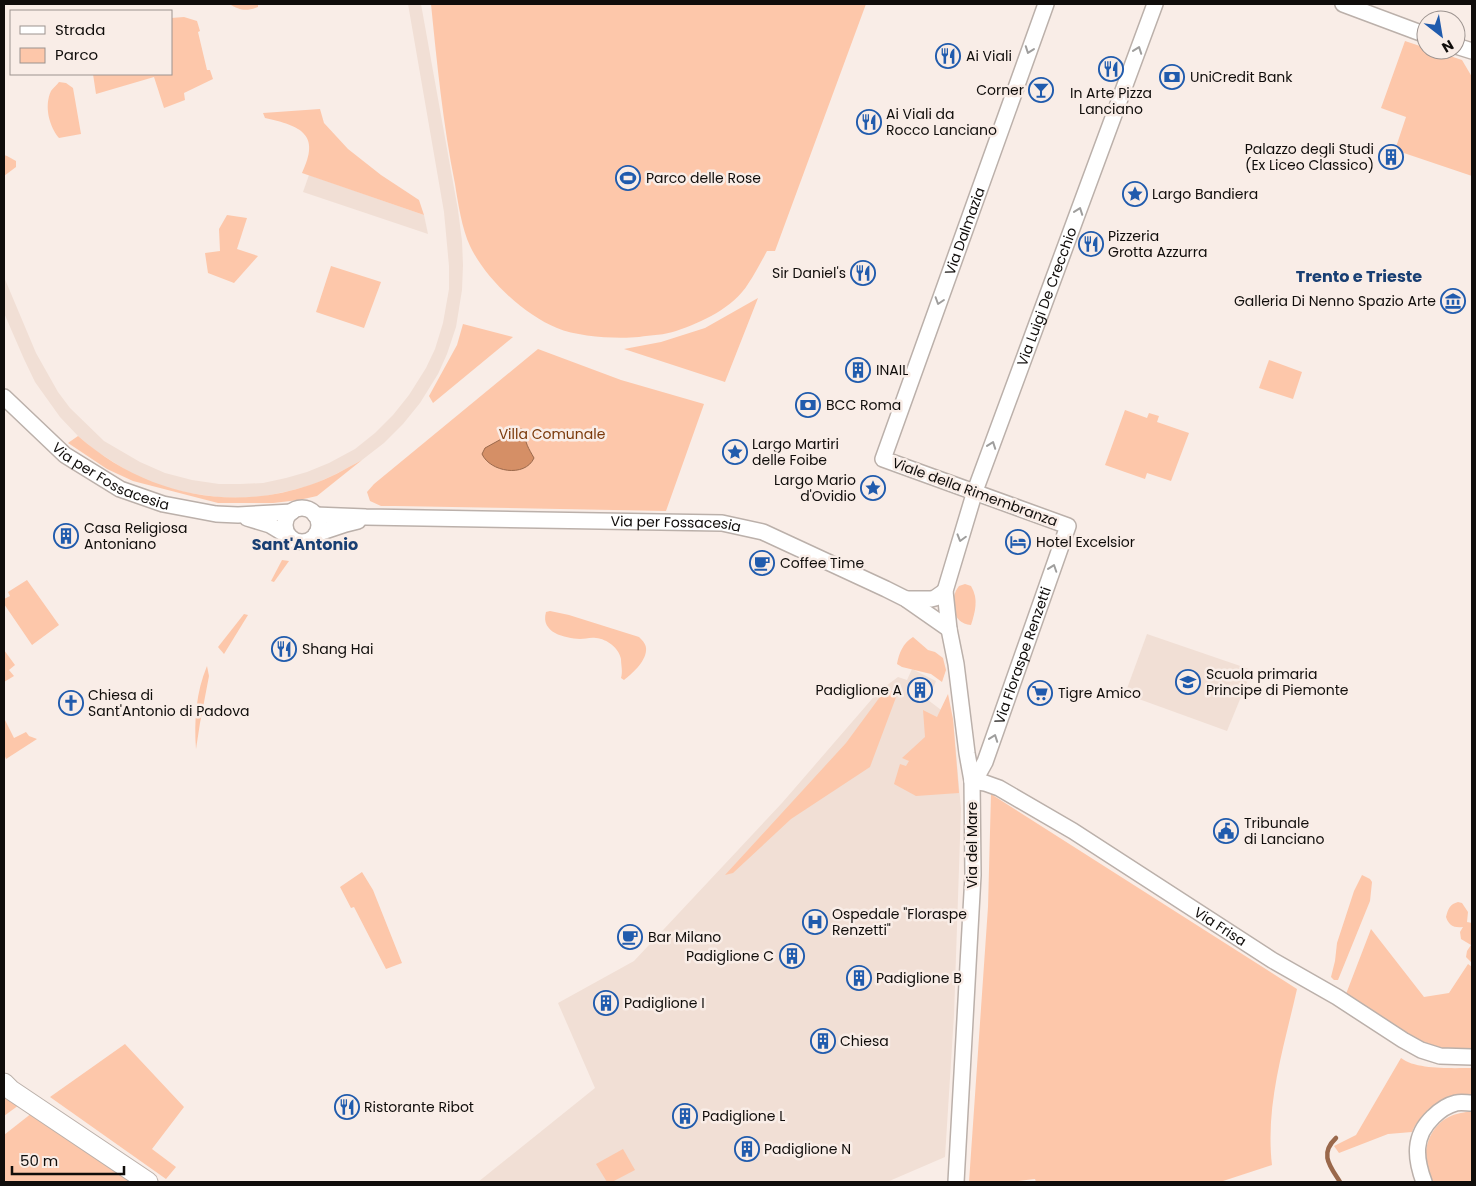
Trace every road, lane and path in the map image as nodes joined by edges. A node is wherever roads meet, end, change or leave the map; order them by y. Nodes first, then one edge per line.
1 (1046, 4) edge
2 (1155, 4) edge
3 (1343, 4) edge
4 (1416, 31) edge
5 (4, 397) edge
6 (883, 459) joint
7 (975, 491) junction
8 (292, 512) junction
9 (238, 515) junction
10 (315, 515) junction
11 (373, 517) junction
12 (1068, 526) joint
13 (316, 534) junction
14 (290, 537) junction
15 (945, 591) junction
16 (906, 599) junction
17 (949, 628) junction
18 (972, 781) junction
19 (1472, 1057) edge
20 (7, 1086) edge
21 (1472, 1103) edge
22 (148, 1182) edge
23 (956, 1182) edge
24 (1424, 1182) edge

1 -> 6 street, Via Dalmazia
7 -> 2 street, Via Luigi De Crecchio
3 - 4 street
5 - 9 street, Via per Fossacesia
6 - 7 street, Viale della Rimembranza
7 - 12 street, Viale della Rimembranza
7 -> 15 street, Via Luigi De Crecchio
8 - 9 street, Via per Fossacesia
8 - 10 street
8 - 14 street
9 - 14 street, Via per Fossacesia
10 - 11 street, Via per Fossacesia
10 - 13 street
11 - 13 street, Via per Fossacesia
11 - 16 street, Via per Fossacesia
18 -> 12 street, Via Floraspe Renzetti
13 - 14 street
15 - 16 street
15 - 17 street, Via Luigi De Crecchio
16 - 17 street, Via per Fossacesia
17 - 18 street, Via del Mare
18 - 19 street, Via Frisa
18 - 23 street, Via del Mare
20 - 22 main road
21 - 24 street

